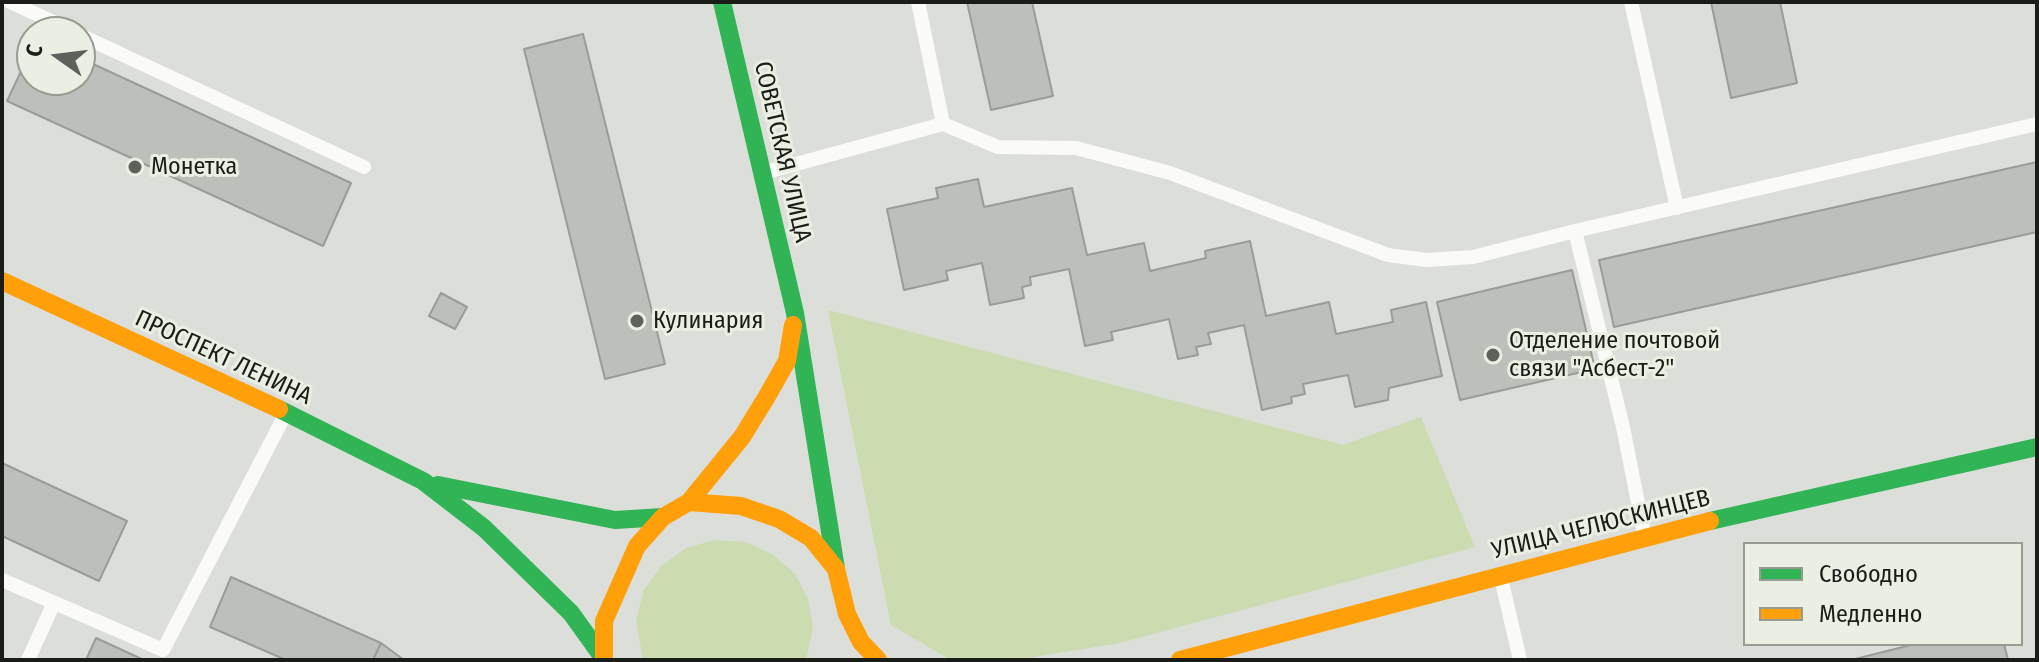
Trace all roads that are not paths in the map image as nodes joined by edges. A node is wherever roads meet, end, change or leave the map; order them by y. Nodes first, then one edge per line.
1 (8, 2) edge
2 (722, 2) edge
3 (918, 2) edge
4 (1631, 2) edge
5 (2, 10) edge
6 (39, 16) edge
7 (96, 42) edge
8 (943, 124) junction
9 (2037, 124) edge
10 (364, 167) dead end
11 (763, 173) junction
12 (1677, 208) junction
13 (1575, 231) junction
14 (2, 281) edge
15 (795, 313) junction
16 (286, 412) junction
17 (2037, 447) edge
18 (423, 481) junction
19 (689, 502) junction
20 (663, 517) junction
21 (1644, 536) junction
22 (836, 569) junction
23 (1500, 575) junction
24 (2, 580) edge
25 (53, 605) junction
26 (847, 614) junction
27 (846, 656) dead end
28 (28, 660) edge
29 (604, 660) edge
30 (878, 660) edge
31 (1180, 660) edge
32 (1520, 660) edge

1 - 5 lane
1 - 6 lane
2 - 11 street, СОВЕТСКАЯ УЛИЦА
3 - 8 lane
4 - 12 lane
7 - 10 lane
8 - 11 lane
8 - 13 lane
9 - 12 lane
11 - 15 street, СОВЕТСКАЯ УЛИЦА
12 - 13 lane
13 - 21 lane
14 - 16 street, ПРОСПЕКТ ЛЕНИНА
15 - 19 street
15 - 22 street, СОВЕТСКАЯ УЛИЦА
16 - 18 street, ПРОСПЕКТ ЛЕНИНА
16 - 25 lane
17 - 21 street, УЛИЦА ЧЕЛЮСКИНЦЕВ
18 - 20 street
18 - 29 street
19 - 20 street
19 - 22 street
20 - 29 street
21 - 23 street, УЛИЦА ЧЕЛЮСКИНЦЕВ
22 - 26 street, СОВЕТСКАЯ УЛИЦА
23 - 31 street, УЛИЦА ЧЕЛЮСКИНЦЕВ
23 - 32 lane
24 - 25 lane
25 - 28 lane
26 - 27 street
26 - 30 street

